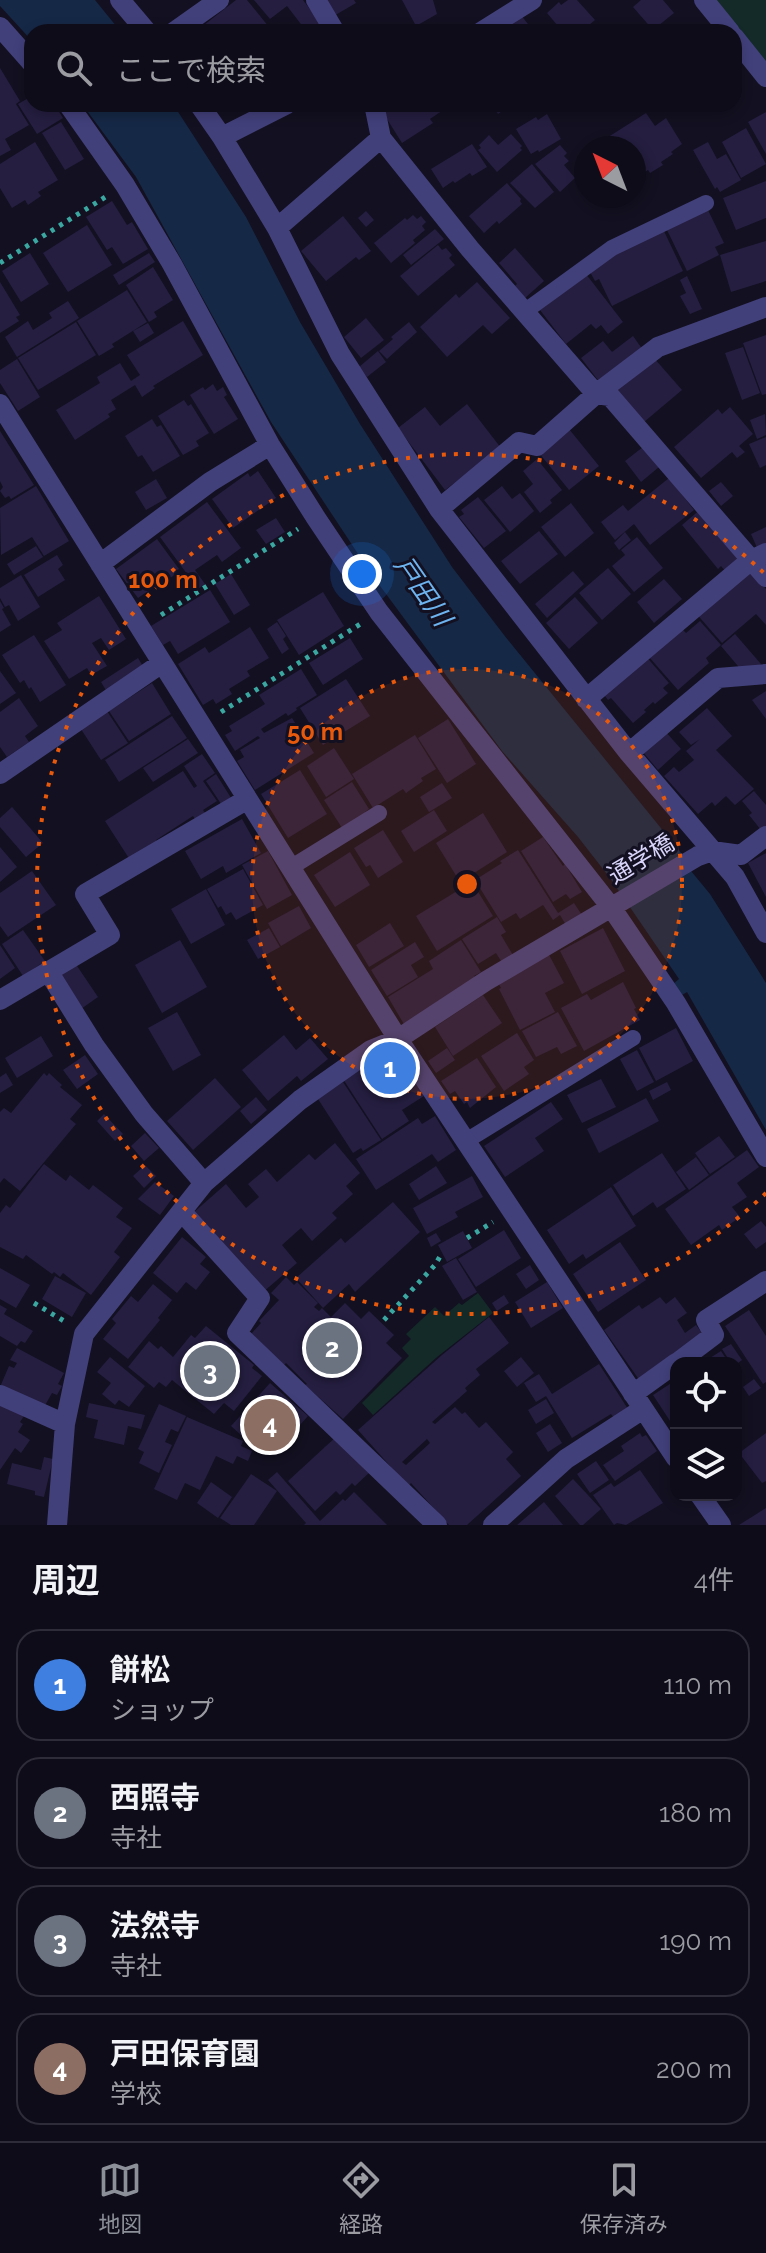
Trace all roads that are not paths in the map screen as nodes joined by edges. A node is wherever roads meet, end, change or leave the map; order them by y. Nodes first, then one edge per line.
1 (120, 0) edge
2 (219, 0) edge
3 (316, 0) edge
4 (532, 0) edge
5 (704, 0) edge
6 (140, 24) edge
7 (185, 24) edge
8 (330, 24) edge
9 (494, 24) edge
10 (724, 24) edge
11 (0, 27) edge
12 (742, 47) edge
13 (24, 54) edge
14 (766, 77) edge
15 (74, 112) edge
16 (205, 112) edge
17 (271, 112) edge
18 (376, 112) edge
19 (222, 137) junction
20 (381, 138) junction
21 (706, 203) dead end
22 (277, 228) junction
23 (766, 307) edge
24 (524, 312) junction
25 (596, 394) junction
26 (0, 404) edge
27 (270, 445) junction
28 (439, 509) junction
29 (759, 556) edge
30 (100, 564) junction
31 (766, 577) edge
32 (162, 663) junction
33 (766, 674) edge
34 (586, 699) junction
35 (629, 753) junction
36 (2, 768) edge
37 (246, 800) junction
38 (379, 813) dead end
39 (766, 836) edge
40 (705, 853) junction
41 (290, 868) junction
42 (611, 907) junction
43 (766, 933) edge
44 (48, 971) junction
45 (0, 1000) edge
46 (633, 1038) dead end
47 (398, 1039) junction
48 (466, 1141) junction
49 (766, 1157) edge
50 (204, 1183) junction
51 (182, 1212) junction
52 (766, 1281) edge
53 (684, 1357) edge
54 (670, 1369) edge
55 (0, 1395) edge
56 (638, 1402) junction
57 (65, 1424) junction
58 (670, 1449) edge
59 (704, 1501) edge
60 (57, 1525) edge
61 (437, 1525) edge
62 (493, 1525) edge
63 (721, 1525) edge

1 - 6 street
2 - 7 street
3 - 8 street
4 - 9 street
5 - 10 street
11 - 13 street
12 - 14 street
15 - 27 street
16 - 19 street
17 - 19 street
18 - 20 street
19 - 22 street
20 - 22 street
20 - 24 street
21 - 24 lane
22 - 28 street
23 - 25 street
24 - 25 street
25 - 28 street
25 - 29 street
26 - 30 street
27 - 30 street
27 - 42 street
28 - 34 street
29 - 31 street
29 - 34 street
30 - 32 street
32 - 36 street
32 - 37 street
33 - 35 street
34 - 35 street
35 - 40 street
37 - 41 street
37 - 44 street
38 - 41 lane
39 - 40 street
40 - 42 street, 通学橋
40 - 43 street
41 - 47 street
42 - 47 street, 通学橋
42 - 49 street
44 - 45 street
44 - 50 street
46 - 48 lane
47 - 48 street
47 - 50 street, 通学橋
48 - 56 street
50 - 51 street, 通学橋
51 - 57 street, 通学橋
51 - 61 street
52 - 53 street
54 - 56 street
55 - 57 street
56 - 58 street
56 - 62 street
57 - 60 street
59 - 63 street

